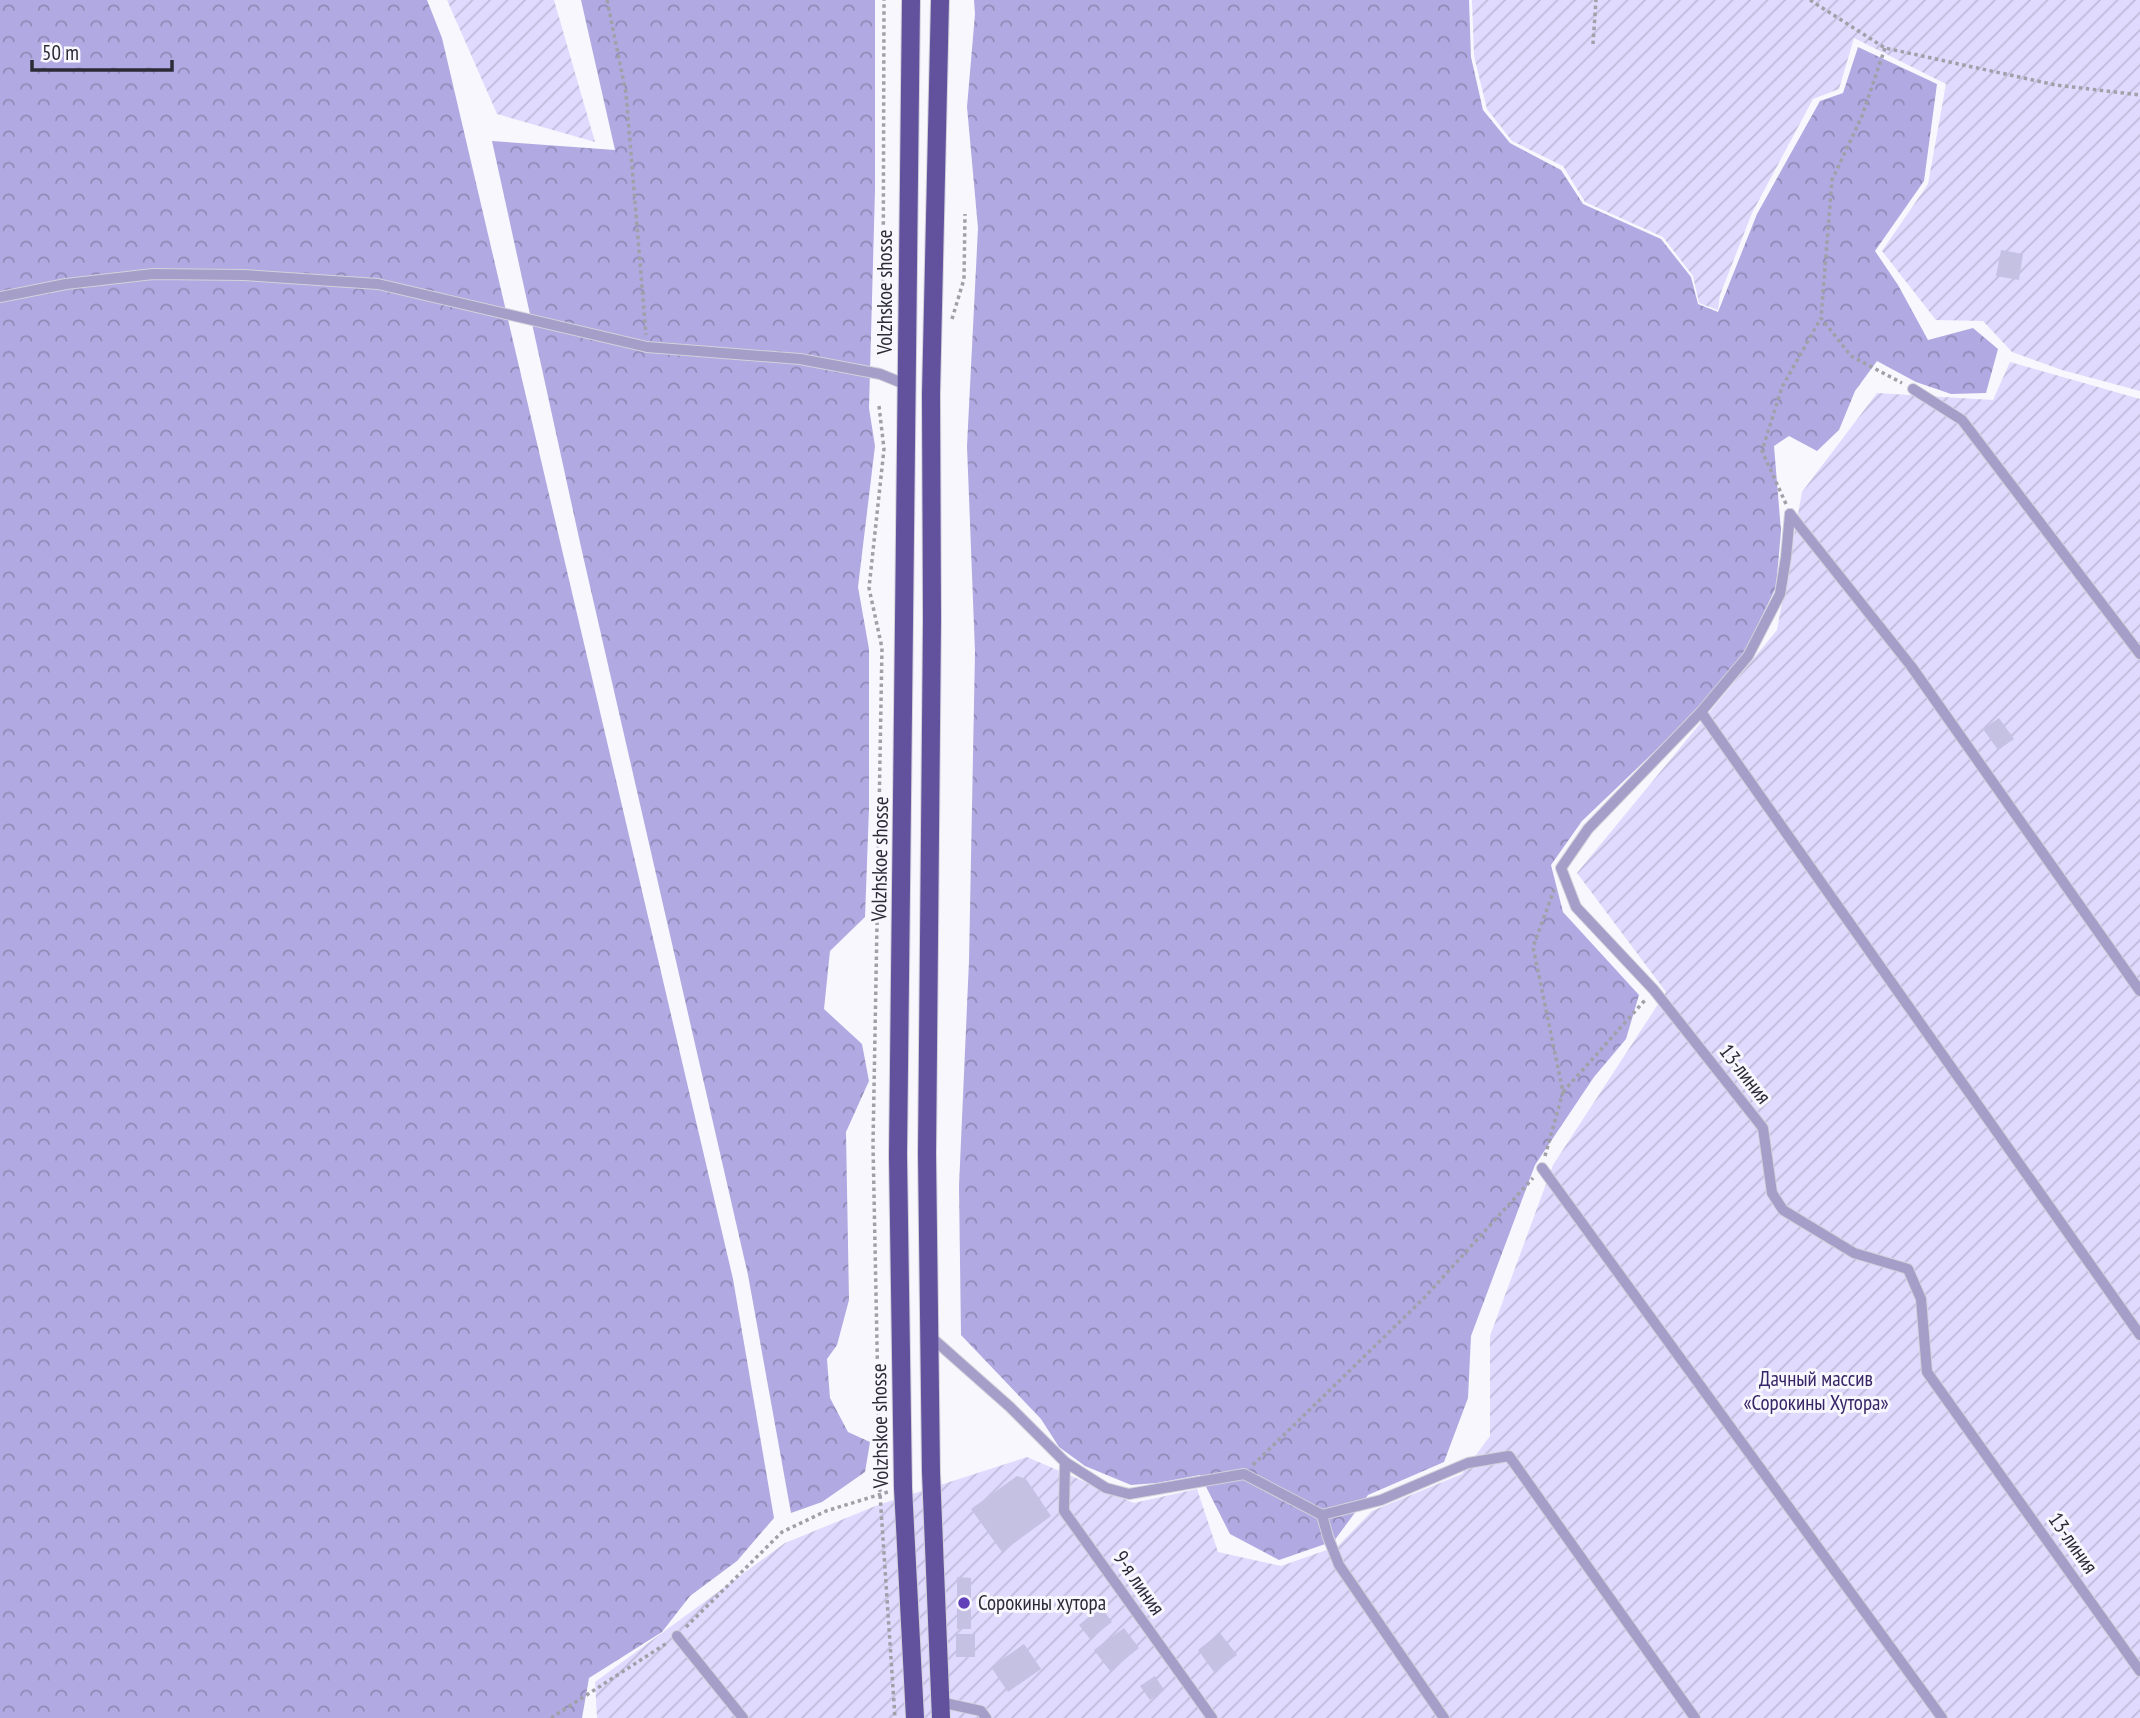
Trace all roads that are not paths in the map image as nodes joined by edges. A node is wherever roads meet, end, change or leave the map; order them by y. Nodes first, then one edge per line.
1 (911, 0) edge
2 (940, 0) edge
3 (0, 297) edge
4 (907, 385) junction
5 (1913, 389) road end
6 (2140, 653) edge
7 (1701, 712) junction
8 (2140, 991) edge
9 (1542, 1168) road end
10 (927, 1334) junction
11 (2140, 1335) edge
12 (1065, 1462) junction
13 (1322, 1515) junction
14 (677, 1636) road end
15 (2140, 1671) edge
16 (940, 1710) edge
17 (743, 1718) edge
18 (915, 1718) edge
19 (986, 1718) edge
20 (1212, 1718) edge
21 (1444, 1718) edge
22 (1695, 1718) edge
23 (1941, 1718) edge

1 - 4 main road, Volzhskoe shosse
2 - 10 main road
3 - 4 lane
4 - 18 main road, Volzhskoe shosse
5 - 6 lane
7 - 8 lane
7 - 11 lane
7 - 15 lane, 13-линия
9 - 23 lane
10 - 12 lane
10 - 16 main road
12 - 13 lane
12 - 20 lane, 9-я линия
13 - 21 lane
13 - 22 lane
14 - 17 lane
16 - 19 lane

